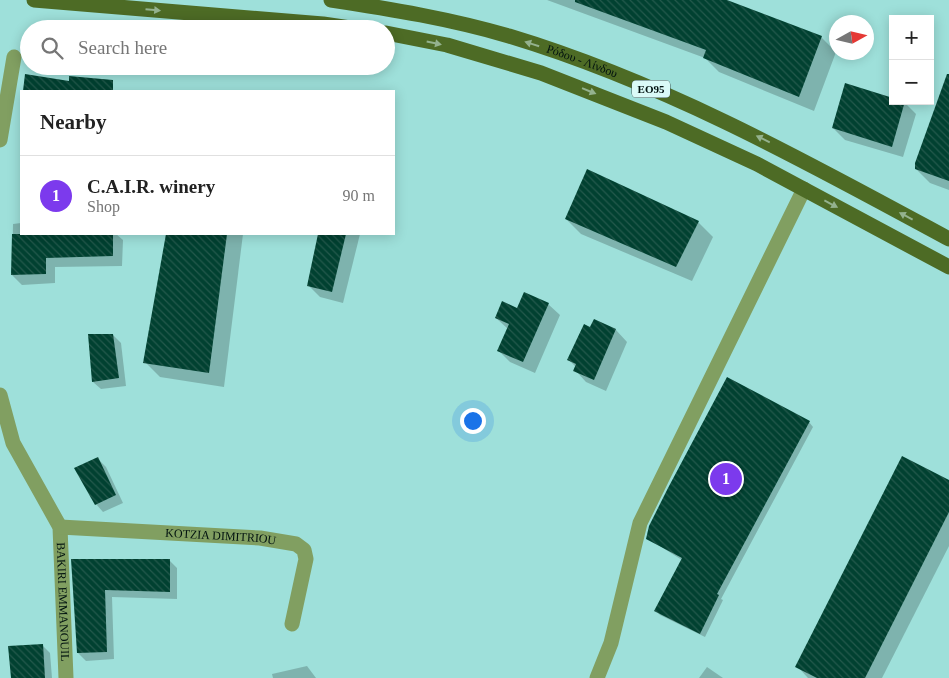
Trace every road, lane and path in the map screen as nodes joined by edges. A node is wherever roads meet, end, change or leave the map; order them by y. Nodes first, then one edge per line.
1 (34, 0) edge
2 (331, 0) edge
3 (275, 20) edge
4 (395, 35) edge
5 (14, 57) dead end
6 (0, 140) edge
7 (804, 189) junction
8 (949, 239) edge
9 (949, 267) edge
10 (0, 395) edge
11 (7, 446) edge
12 (60, 527) junction
13 (292, 624) dead end
14 (66, 678) edge
15 (597, 678) edge

1 -> 3 main road
8 -> 2 main road, Ρόδου - Λίνδου / ΕΟ95
4 -> 7 main road, Ρόδου - Λίνδου / ΕΟ95
5 - 6 street
7 -> 9 main road, Ρόδου - Λίνδου / ΕΟ95
7 - 15 street
10 - 11 street
11 - 12 street
12 - 13 street, KOTZIA DIMITRIOU
12 - 14 street, BAKIRI EMMANOUIL

